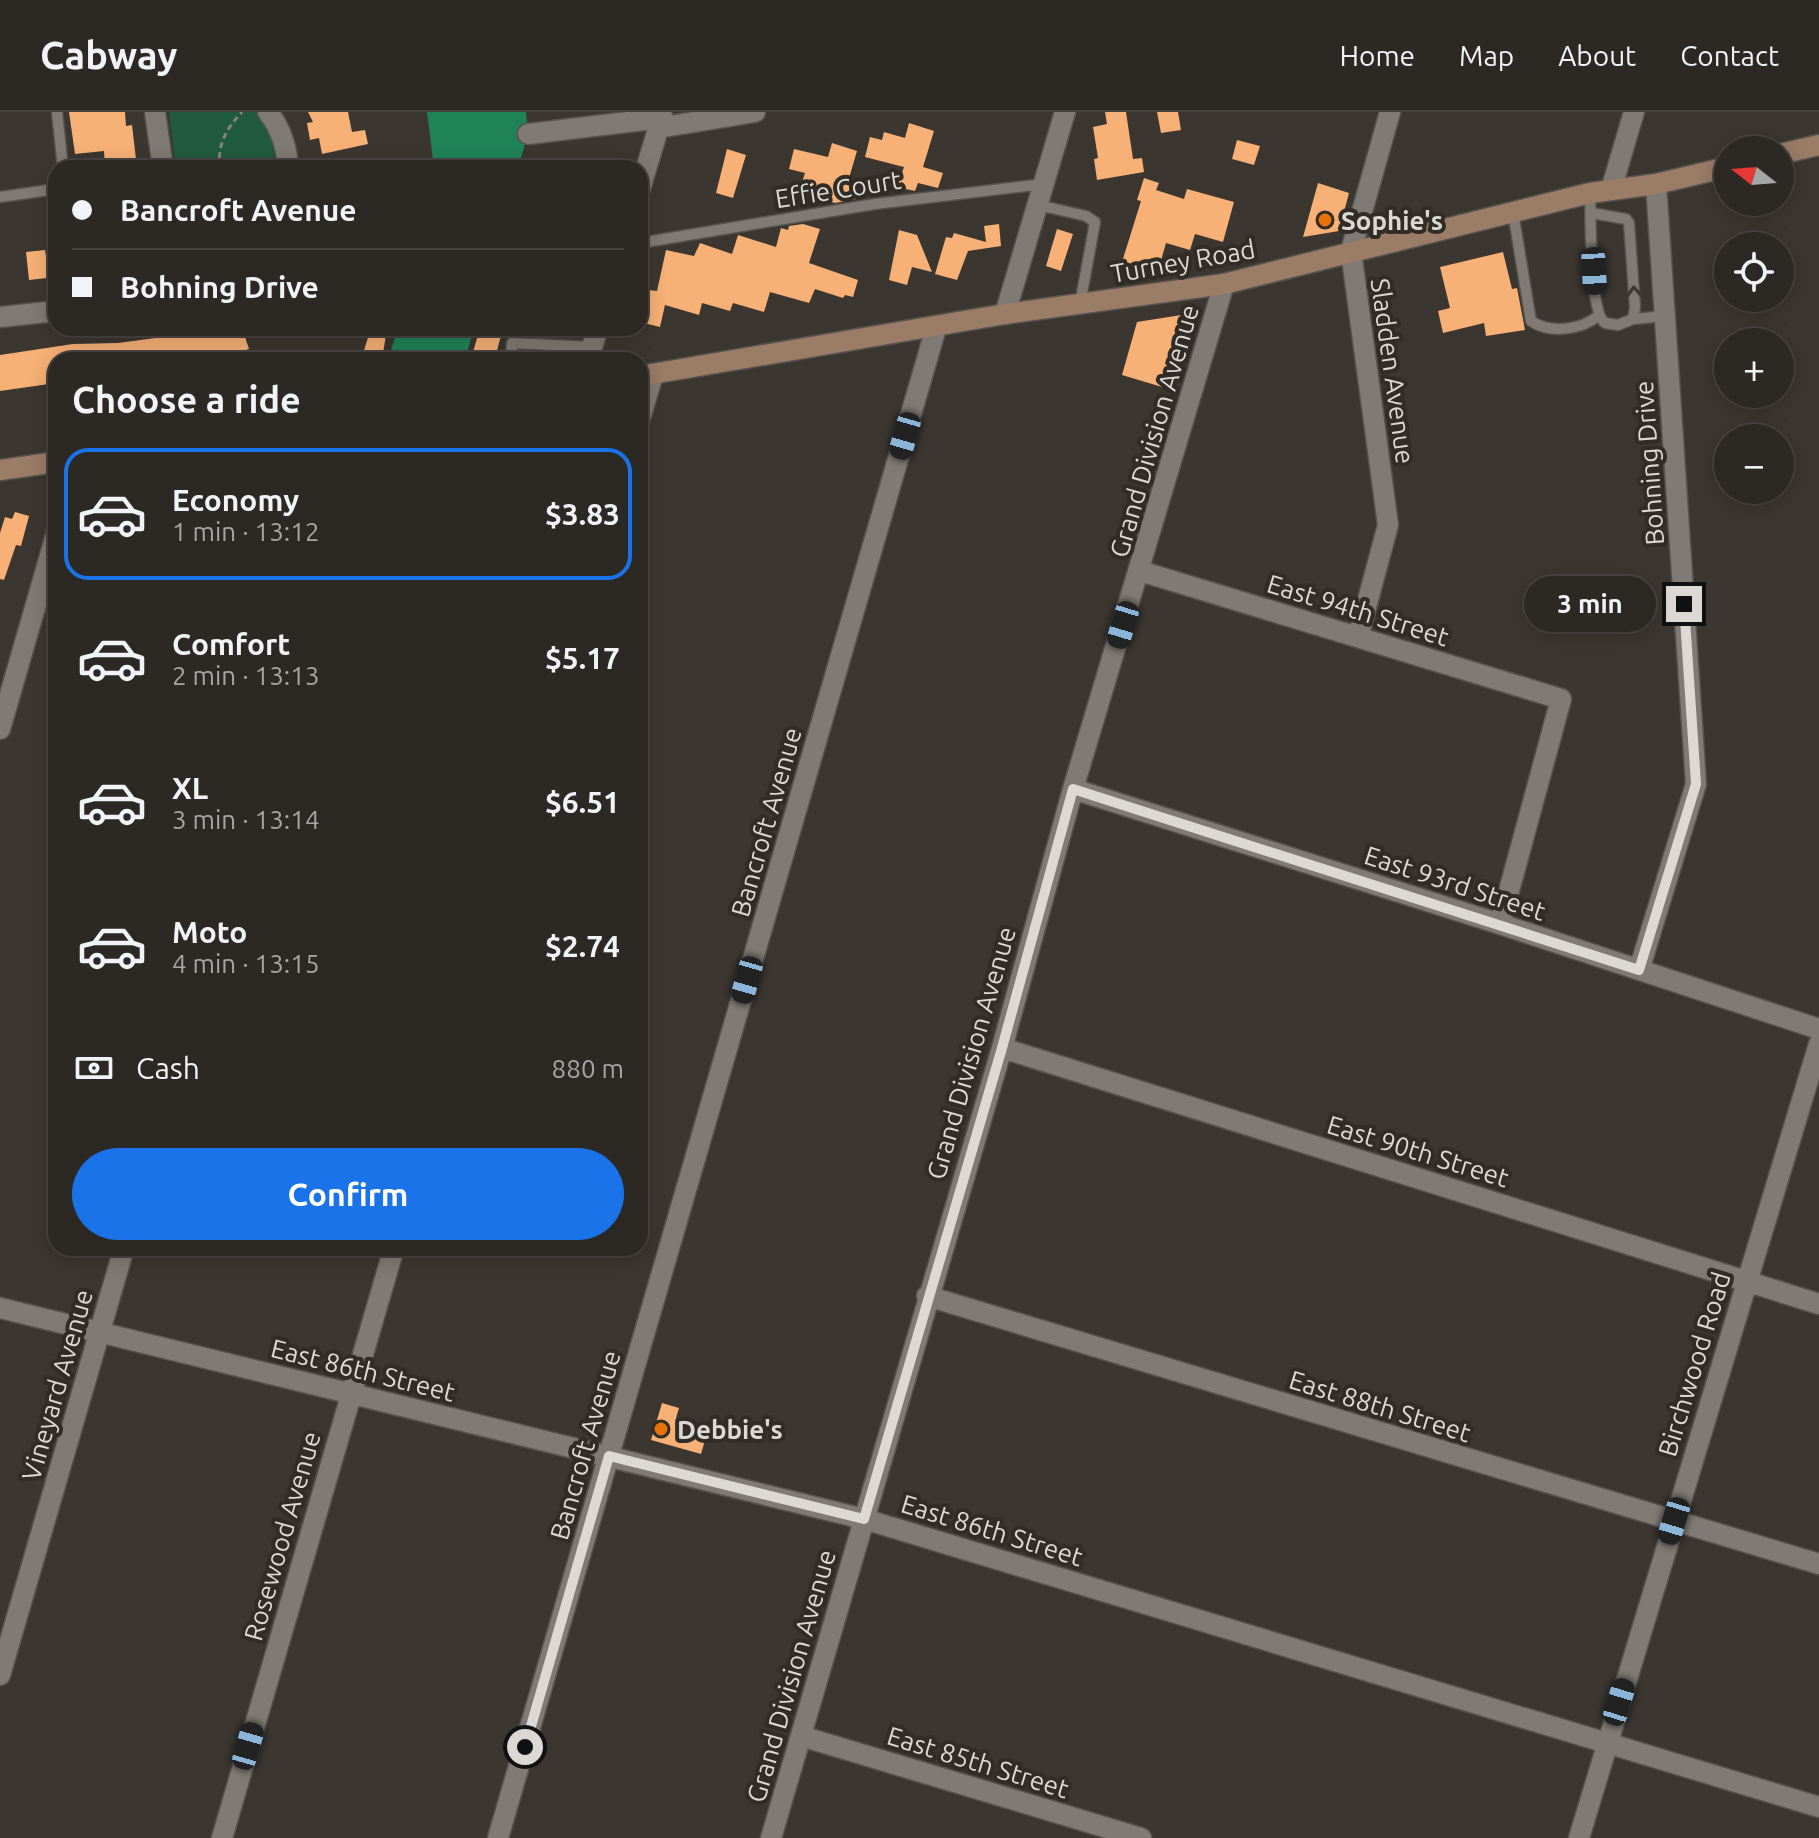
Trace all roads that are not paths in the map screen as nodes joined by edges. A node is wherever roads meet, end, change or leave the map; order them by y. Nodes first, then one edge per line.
1 (57, 112) edge
2 (155, 112) edge
3 (268, 112) edge
4 (755, 112) edge
5 (1065, 112) edge
6 (1390, 112) edge
7 (1634, 112) edge
8 (661, 119) edge
9 (528, 134) dead end
10 (1819, 145) edge
11 (1794, 151) edge
12 (62, 160) edge
13 (162, 160) edge
14 (288, 160) edge
15 (648, 162) edge
16 (1714, 170) edge
17 (1044, 184) junction
18 (1656, 184) junction
19 (48, 190) edge
20 (0, 197) edge
21 (1598, 199) junction
22 (1038, 205) junction
23 (1513, 212) junction
24 (648, 242) edge
25 (1351, 251) junction
26 (1224, 284) junction
27 (1080, 304) junction
28 (48, 312) edge
29 (1005, 314) junction
30 (1598, 316) junction
31 (1665, 316) junction
32 (0, 317) edge
33 (1633, 319) junction
34 (936, 328) junction
35 (593, 345) edge
36 (511, 352) edge
37 (648, 375) edge
38 (48, 463) edge
39 (0, 470) edge
40 (48, 563) edge
41 (1140, 571) junction
42 (1358, 637) junction
43 (0, 729) edge
44 (1073, 789) junction
45 (1500, 924) junction
46 (1639, 970) junction
47 (1819, 1029) edge
48 (1819, 1044) edge
49 (1002, 1048) junction
50 (122, 1256) edge
51 (392, 1256) edge
52 (1746, 1281) junction
53 (927, 1296) junction
54 (1819, 1304) edge
55 (0, 1308) edge
56 (100, 1333) junction
57 (351, 1394) junction
58 (609, 1456) junction
59 (864, 1519) junction
60 (1674, 1521) junction
61 (1819, 1564) edge
62 (0, 1675) edge
63 (801, 1736) junction
64 (1606, 1743) junction
65 (1819, 1807) edge
66 (222, 1838) edge
67 (498, 1838) edge
68 (771, 1838) edge
69 (1141, 1838) edge
70 (1579, 1838) edge

1 - 12 lane
2 - 13 street
3 - 14 street
4 - 8 street
5 - 17 street
6 - 25 street, Sladden Avenue
7 - 21 street
8 - 9 street
8 - 15 street
10 - 11 main road
16 - 18 main road, Turney Road
17 - 22 street
17 - 24 lane, Effie Court
18 - 21 main road, Turney Road
18 - 31 street, Bohning Drive
19 - 20 lane
21 - 23 main road, Turney Road
21 - 30 lane
33 -> 21 lane
22 - 27 lane
22 - 29 street
23 - 25 main road, Turney Road
23 - 30 lane
25 - 26 main road, Turney Road
25 - 42 street, Sladden Avenue
26 - 27 main road, Turney Road
26 - 41 street, Grand Division Avenue
27 - 29 main road, Turney Road
28 - 32 street
29 - 34 main road, Turney Road
30 - 33 lane
31 - 33 lane
31 - 46 street, Bohning Drive
34 - 37 main road, Turney Road
34 - 58 street, Bancroft Avenue
35 - 36 lane
38 - 39 main road
40 - 43 street
41 - 42 street, East 94th Street
41 - 44 street, Grand Division Avenue
42 - 45 street, East 94th Street
44 - 45 street, East 93rd Street
44 - 49 street, Grand Division Avenue
45 - 46 street, East 93rd Street
46 - 47 street, East 93rd Street
48 - 52 street, Birchwood Road
49 - 52 street, East 90th Street
49 - 53 street, Grand Division Avenue
50 - 56 street, Vineyard Avenue
51 - 57 street, Rosewood Avenue
52 - 54 street, East 90th Street
52 - 60 street, Birchwood Road
53 - 59 street, Grand Division Avenue
53 - 60 street, East 88th Street
55 - 56 street, East 86th Street
56 - 57 street, East 86th Street
56 - 62 street, Vineyard Avenue
57 - 58 street, East 86th Street
57 - 66 street, Rosewood Avenue
58 - 59 street, East 86th Street
58 - 67 street, Bancroft Avenue
59 - 63 street, Grand Division Avenue
59 - 64 street, East 86th Street
60 - 61 street, East 88th Street
60 - 64 street, Birchwood Road
63 - 68 street, Grand Division Avenue
63 - 69 street, East 85th Street
64 - 65 street, East 86th Street
64 - 70 street, Birchwood Road

